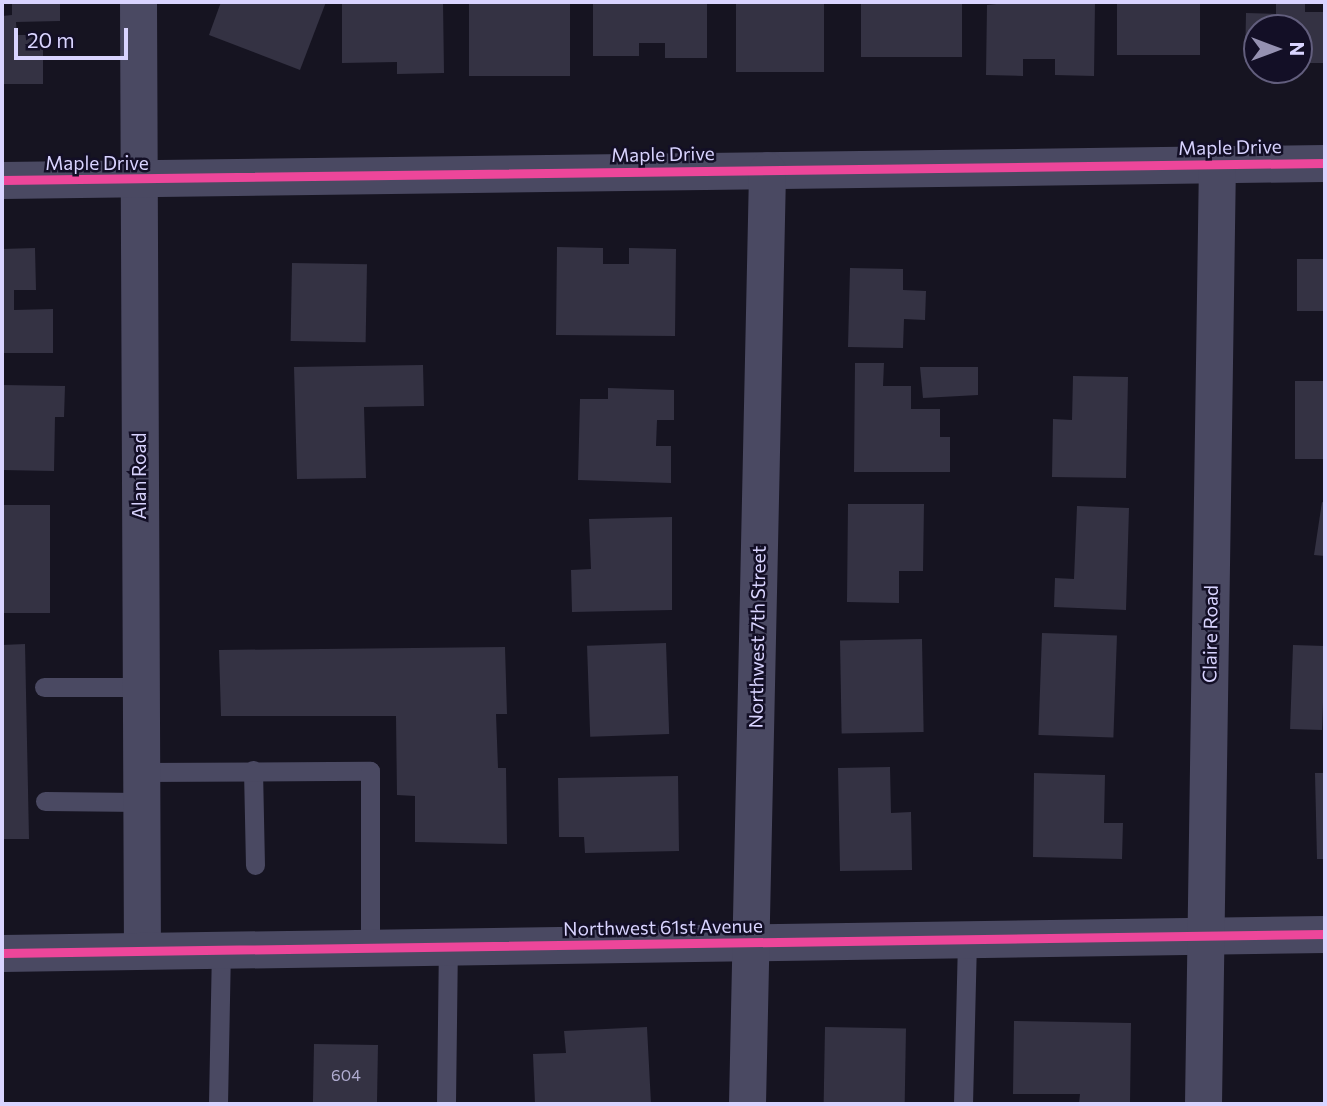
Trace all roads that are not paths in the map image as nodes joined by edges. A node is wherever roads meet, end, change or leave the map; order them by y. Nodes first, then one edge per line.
1 (138, 2) edge
2 (1325, 163) edge
3 (1217, 164) junction
4 (767, 170) junction
5 (2, 180) edge
6 (137, 180) junction
7 (44, 687) dead end
8 (140, 687) junction
9 (253, 771) junction
10 (141, 787) junction
11 (45, 800) dead end
12 (255, 864) dead end
13 (1325, 934) edge
14 (1205, 935) junction
15 (967, 939) junction
16 (749, 943) junction
17 (448, 946) junction
18 (370, 947) junction
19 (220, 948) junction
20 (142, 950) junction
21 (2, 953) edge
22 (218, 1104) edge
23 (446, 1104) edge
24 (747, 1104) edge
25 (963, 1104) edge
26 (1203, 1104) edge

1 - 6 street, Alan Road
2 - 3 street, Maple Drive
3 - 4 street, Maple Drive
3 - 14 street, Claire Road
4 - 6 street, Maple Drive
4 - 16 street, Northwest 7th Street
5 - 6 street, Maple Drive
6 - 8 street, Alan Road
7 - 8 lane
8 - 10 street, Alan Road
9 - 10 lane
9 - 12 lane
9 - 18 lane
10 - 11 lane
10 - 20 street, Alan Road
13 - 14 street, Northwest 61st Avenue
14 - 15 street, Northwest 61st Avenue
14 - 26 street, Claire Road
15 - 16 street, Northwest 61st Avenue
15 - 25 lane
16 - 17 street, Northwest 61st Avenue
16 - 24 street, Northwest 7th Street
17 - 18 street, Northwest 61st Avenue
17 - 23 lane
18 - 19 street, Northwest 61st Avenue
19 - 20 street, Northwest 61st Avenue
19 - 22 lane
20 - 21 street, Northwest 61st Avenue

